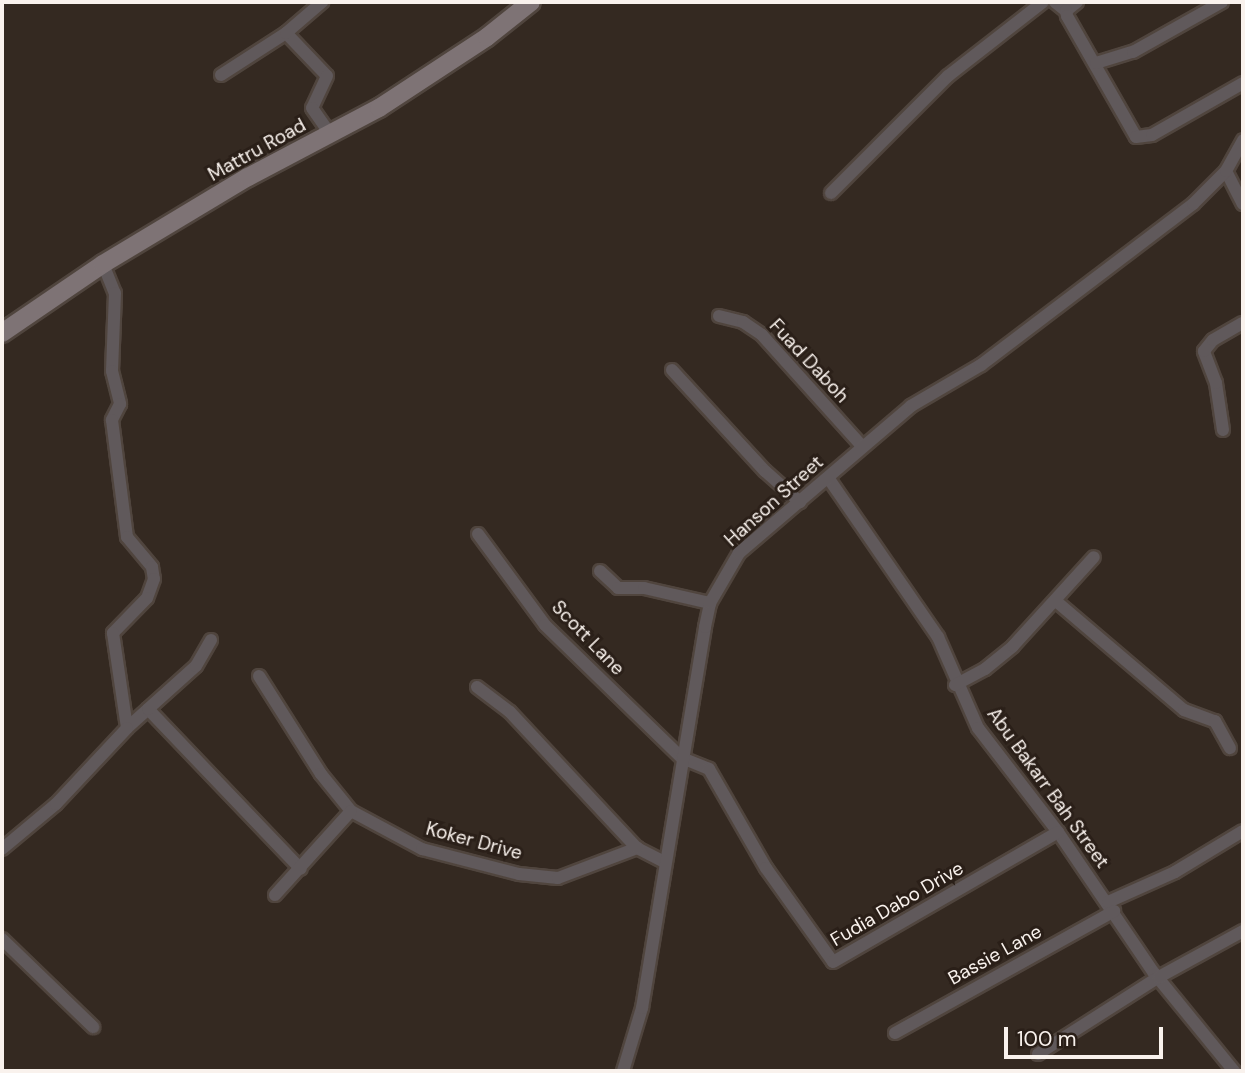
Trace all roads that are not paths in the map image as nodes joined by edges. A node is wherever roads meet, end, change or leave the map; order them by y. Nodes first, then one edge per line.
1 (322, 2) edge
2 (531, 2) edge
3 (1042, 2) edge
4 (1055, 2) edge
5 (1077, 2) edge
6 (1222, 2) edge
7 (1066, 11) junction
8 (286, 33) junction
9 (1096, 63) junction
10 (221, 75) dead end
11 (1243, 83) edge
12 (330, 134) junction
13 (1243, 140) edge
14 (1226, 171) junction
15 (831, 193) dead end
16 (1243, 204) edge
17 (103, 264) junction
18 (719, 317) dead end
19 (1243, 323) edge
20 (2, 333) edge
21 (672, 370) dead end
22 (1223, 430) dead end
23 (862, 446) junction
24 (829, 479) junction
25 (800, 502) junction
26 (478, 534) dead end
27 (1094, 557) dead end
28 (600, 571) dead end
29 (1057, 602) junction
30 (710, 603) junction
31 (211, 640) dead end
32 (259, 676) dead end
33 (956, 685) junction
34 (477, 687) dead end
35 (148, 709) junction
36 (127, 728) junction
37 (1230, 748) dead end
38 (682, 758) junction
39 (351, 811) junction
40 (1243, 831) edge
41 (1058, 832) junction
42 (637, 848) junction
43 (2, 849) edge
44 (665, 862) junction
45 (301, 869) junction
46 (275, 895) dead end
47 (1111, 906) junction
48 (1243, 931) edge
49 (2, 939) edge
50 (1159, 977) junction
51 (93, 1027) dead end
52 (895, 1033) dead end
53 (1038, 1054) dead end
54 (623, 1071) edge
55 (1234, 1071) edge

1 - 8 street
2 - 12 main road, Mattru Road
3 - 15 street
4 - 7 street
5 - 7 street
6 - 9 street
7 - 9 street
8 - 10 street
8 - 12 street
9 - 11 street
12 - 17 main road, Mattru Road
13 - 14 street, Hanson Street
14 - 16 street
14 - 23 street, Hanson Street
17 - 20 main road, Mattru Road
17 - 36 street
18 - 23 street, Fuad Daboh
19 - 22 street
21 - 25 street
23 - 24 street, Hanson Street
24 - 25 street, Hanson Street
24 - 33 street, Abu Bakarr Bah Street
25 - 30 street, Hanson Street
26 - 38 street, Scott Lane
27 - 29 street
28 - 30 street
29 - 33 street
29 - 37 street
30 - 38 street, Hanson Street
31 - 35 street
32 - 39 street, Koker Drive
33 - 41 street, Abu Bakarr Bah Street
34 - 42 street
35 - 36 street
35 - 45 street
36 - 43 street
38 - 41 street, Fudia Dabo Drive
38 - 44 street, Hanson Street
39 - 42 street, Koker Drive
39 - 45 street
40 - 47 street, Bassie Lane
41 - 47 street, Abu Bakarr Bah Street
42 - 44 street
44 - 54 street, Hanson Street
45 - 46 street
47 - 50 street, Abu Bakarr Bah Street
47 - 52 street, Bassie Lane
48 - 50 street
49 - 51 street
50 - 53 street
50 - 55 street, Abu Bakarr Bah Street

